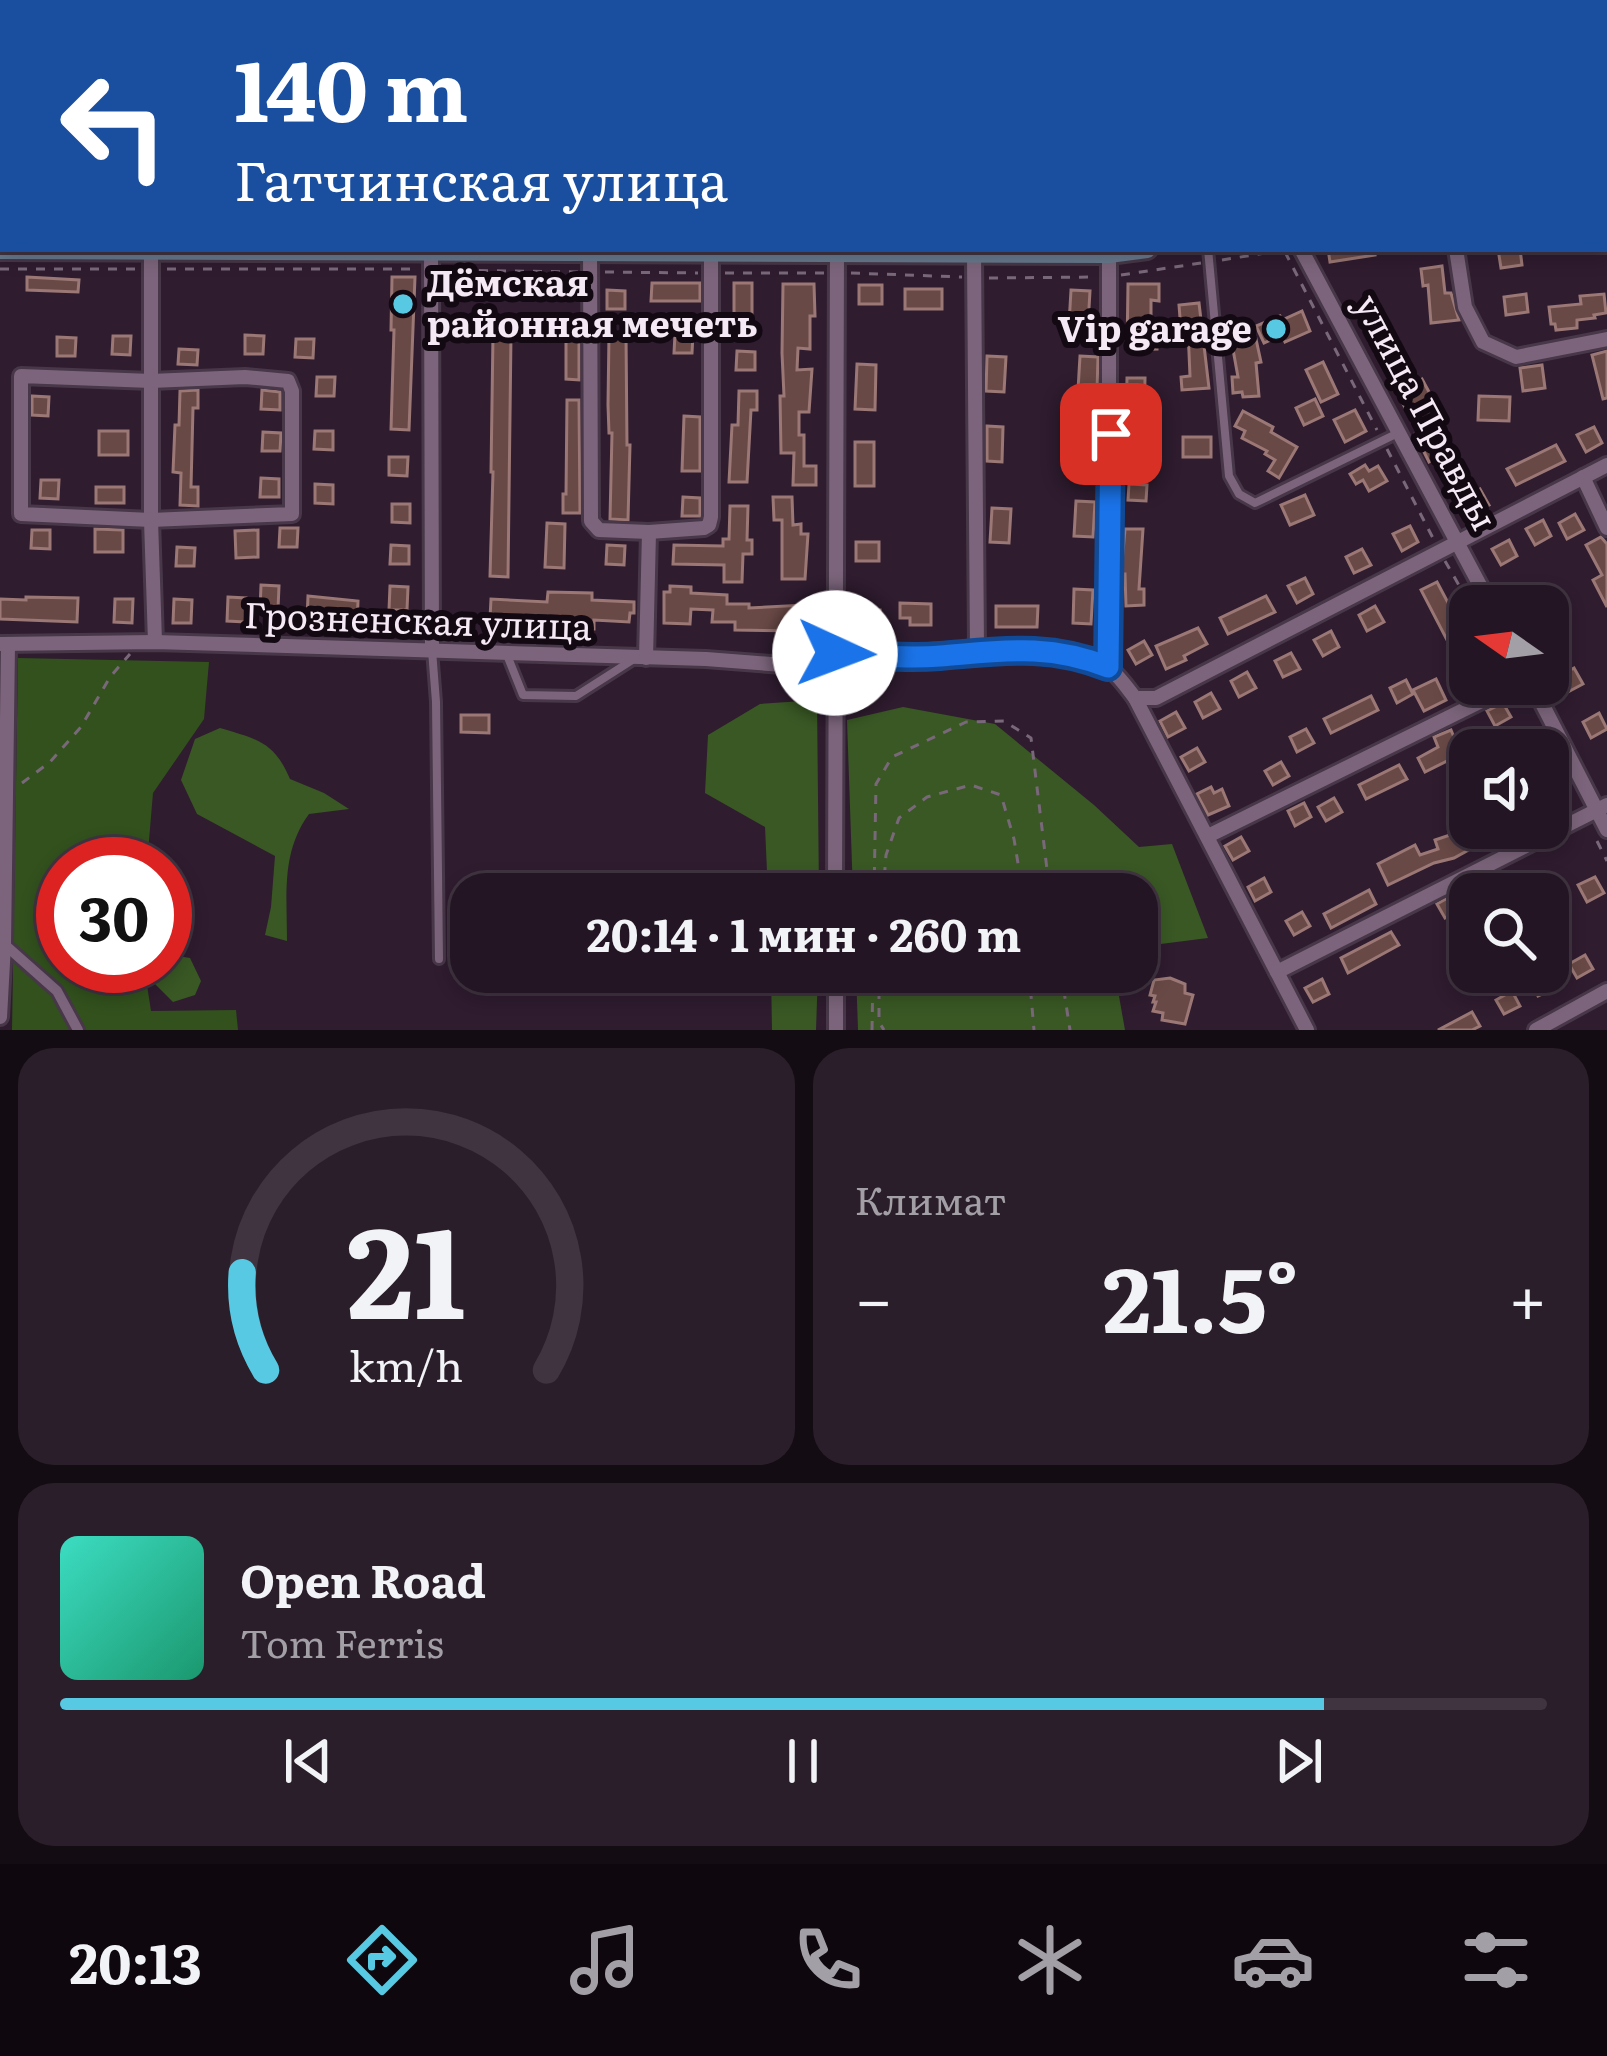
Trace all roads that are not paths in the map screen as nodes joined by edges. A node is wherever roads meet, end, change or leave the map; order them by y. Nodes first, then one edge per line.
1 (50, 252) edge
2 (1124, 252) edge
3 (1208, 252) edge
4 (1303, 252) edge
5 (1456, 252) edge
6 (974, 254) junction
7 (1109, 254) junction
8 (150, 256) edge
9 (431, 256) edge
10 (590, 258) edge
11 (712, 258) edge
12 (837, 258) edge
13 (1607, 339) edge
14 (151, 381) junction
15 (1400, 432) junction
16 (1607, 465) edge
17 (1583, 477) junction
18 (151, 520) junction
19 (1607, 528) edge
20 (649, 532) junction
21 (1458, 542) junction
22 (1481, 585) edge
23 (148, 642) junction
24 (4, 645) edge
25 (433, 650) junction
26 (977, 651) junction
27 (506, 654) junction
28 (640, 658) junction
29 (834, 661) junction
30 (1108, 667) junction
31 (1135, 698) junction
32 (1473, 705) edge
33 (1544, 705) edge
34 (1602, 808) edge
35 (1607, 830) edge
36 (1208, 836) junction
37 (835, 873) edge
38 (2, 944) edge
39 (439, 959) dead end
40 (1277, 972) junction
41 (1607, 991) edge
42 (836, 993) edge
43 (0, 1017) edge
44 (78, 1030) edge
45 (836, 1030) edge
46 (1306, 1030) edge
47 (1536, 1030) edge

1 - 8 main road
2 - 7 main road
3 - 15 lane
4 - 15 street, улица Правды
5 - 13 street
6 - 7 main road
6 - 12 main road
6 - 26 street
7 - 30 street
8 - 9 main road
8 - 14 street
9 - 10 main road
9 - 25 street
10 - 11 main road
10 - 20 street
11 - 12 main road
11 - 20 street
12 - 29 street
14 - 18 street
14 - 18 street
14 - 18 street
15 - 21 street, улица Правды
16 - 17 street
17 - 19 street
17 - 21 street
18 - 23 street
20 - 28 street
21 - 22 street, улица Правды
21 - 31 street
23 - 24 street, Грозненская улица
23 - 25 street, Грозненская улица
24 - 38 street
25 - 27 street, Грозненская улица
25 - 39 lane
26 - 29 street, Грозненская улица
26 - 30 street, Грозненская улица
27 - 28 street, Грозненская улица
27 - 28 lane
28 - 29 street, Грозненская улица
29 - 37 street
30 - 31 street
31 - 36 street
32 - 36 street
33 - 34 street
34 - 35 street
34 - 40 street
36 - 40 street
38 - 43 street
38 - 44 street
40 - 46 street
41 - 47 street
42 - 45 street

